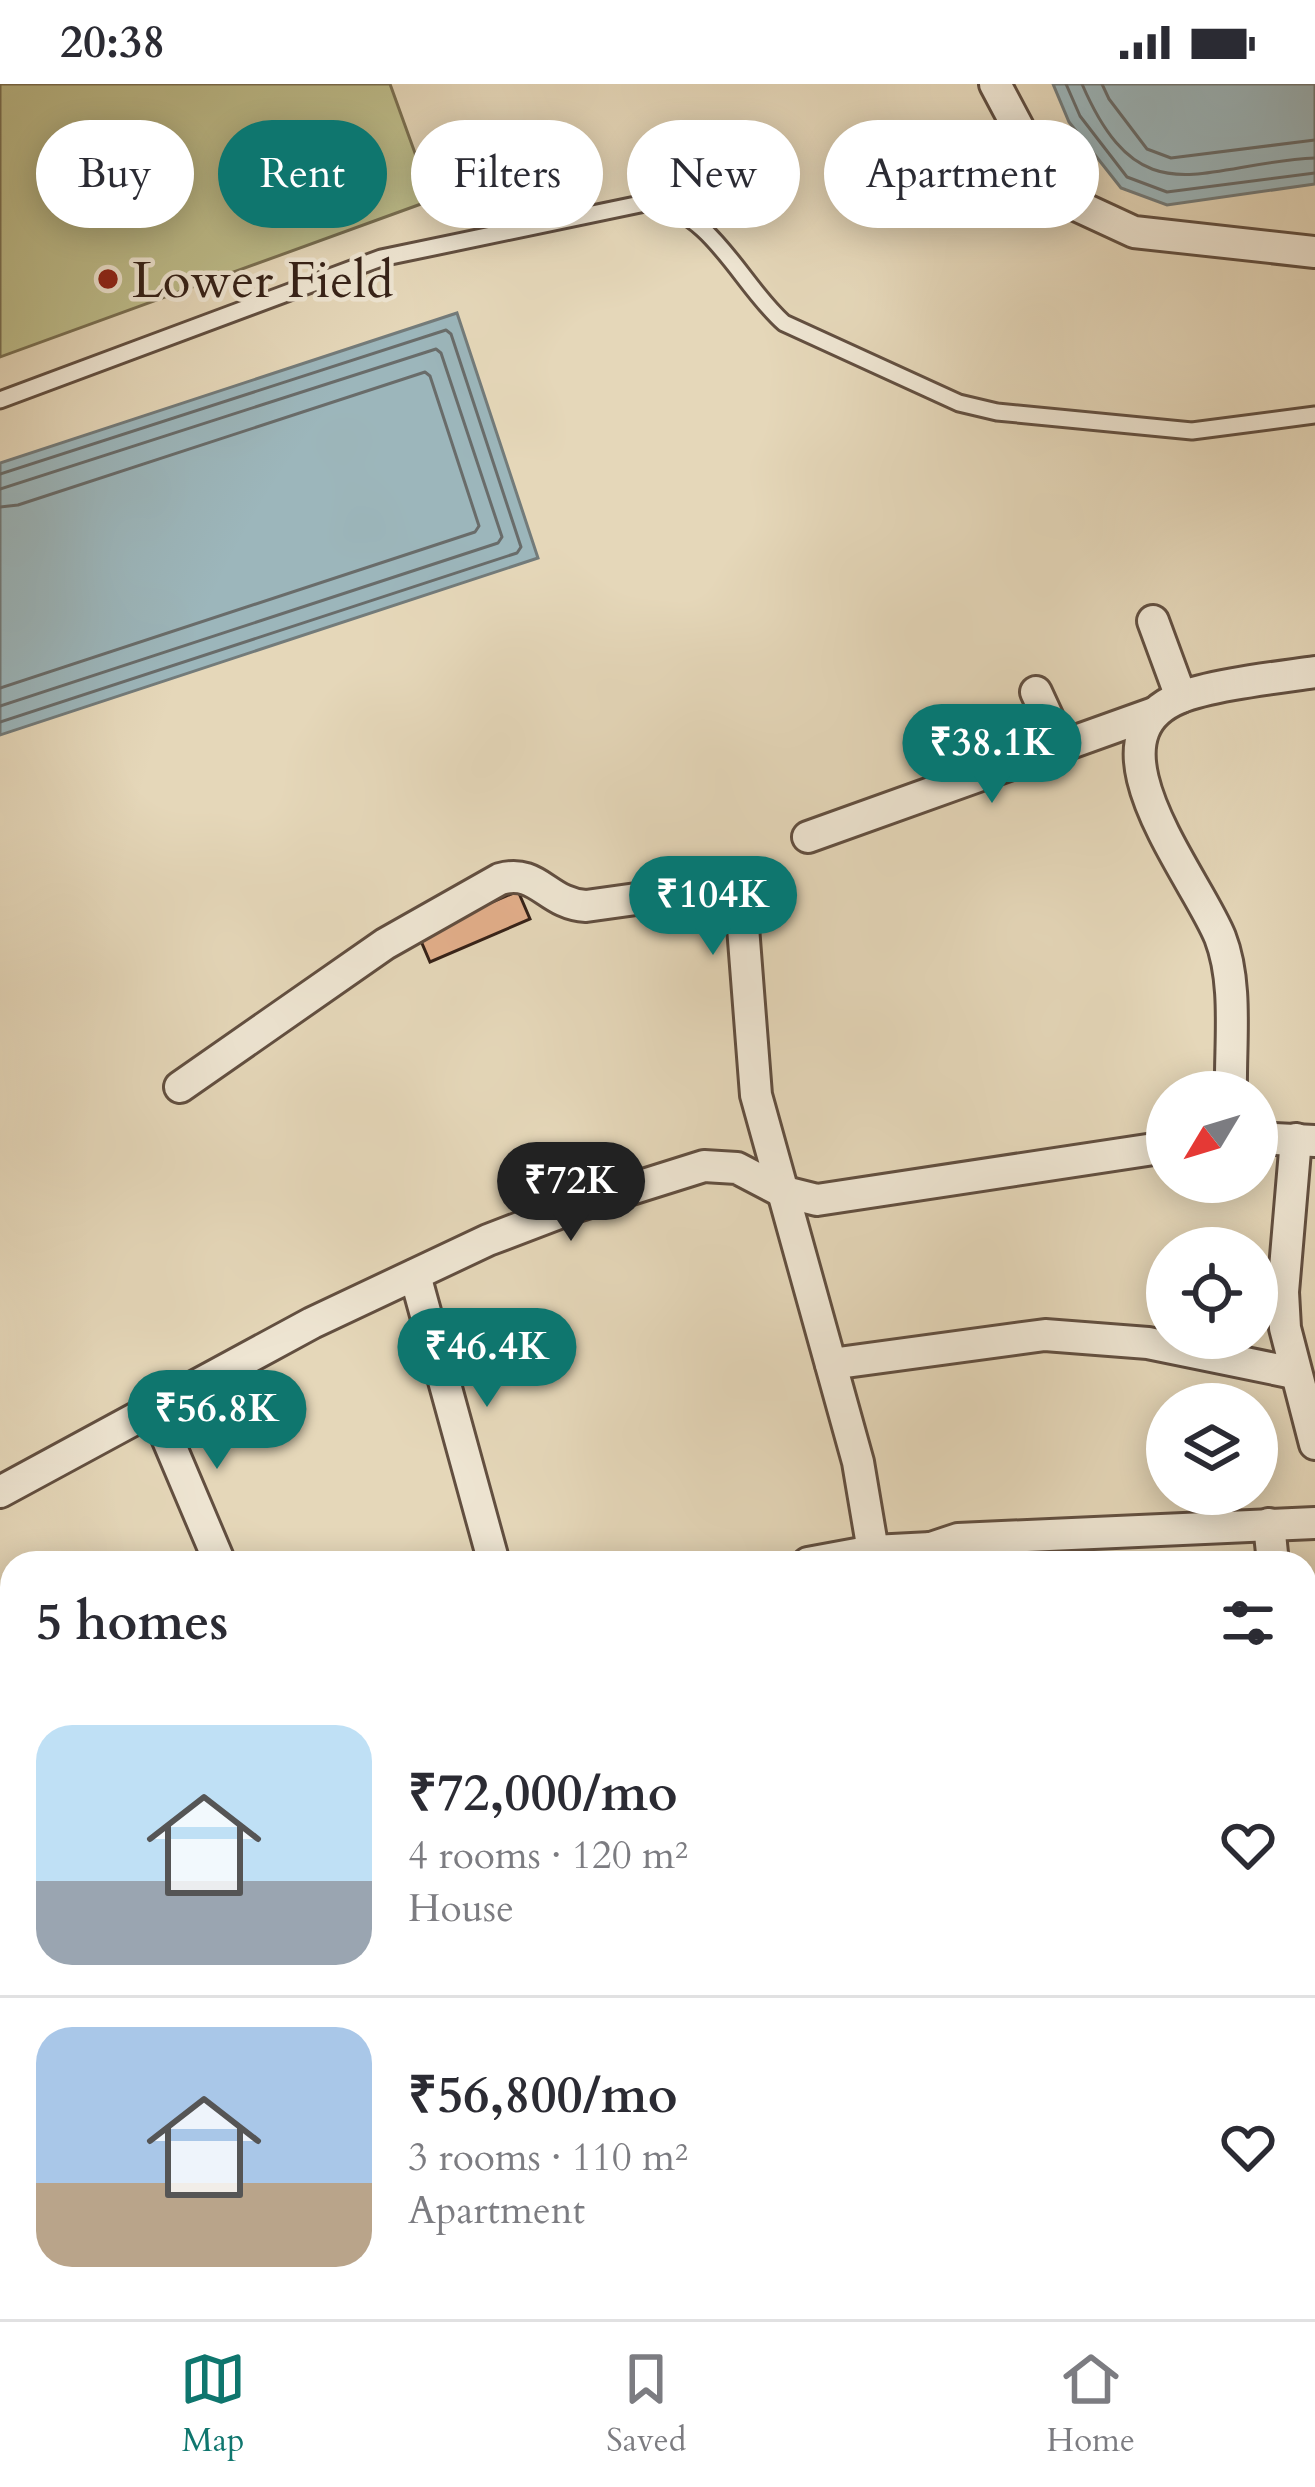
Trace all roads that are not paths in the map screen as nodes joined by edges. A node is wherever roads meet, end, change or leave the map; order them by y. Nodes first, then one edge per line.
1 (995, 84) edge
2 (1315, 252) edge
3 (0, 400) edge
4 (1315, 415) edge
5 (1153, 622) dead end
6 (1315, 672) edge
7 (1036, 692) dead end
8 (1167, 705) junction
9 (1061, 746) junction
10 (808, 837) dead end
11 (1232, 1071) edge
12 (180, 1088) dead end
13 (1306, 1140) edge
14 (1146, 1150) edge
15 (781, 1190) junction
16 (415, 1275) junction
17 (831, 1364) junction
18 (1294, 1373) junction
19 (154, 1407) junction
20 (1315, 1444) edge
21 (0, 1492) edge
22 (1315, 1523) edge
23 (1269, 1524) junction
24 (1120, 1531) junction
25 (215, 1551) edge
26 (491, 1551) edge
27 (873, 1551) edge
28 (932, 1551) edge
29 (1122, 1551) edge
30 (1272, 1551) edge

1 - 2 street
3 - 4 lane
5 - 8 street
6 - 8 street
7 - 9 street
8 - 9 street
8 - 11 street
9 - 10 street
12 - 15 street
13 - 18 street
14 - 15 street
15 - 16 street
15 - 17 street
16 - 19 street
16 - 26 street
17 - 18 street
17 - 27 street
18 - 20 street
19 - 21 street
19 - 25 street
22 - 23 street
23 - 24 street
23 - 30 street
24 - 28 street
24 - 29 street

